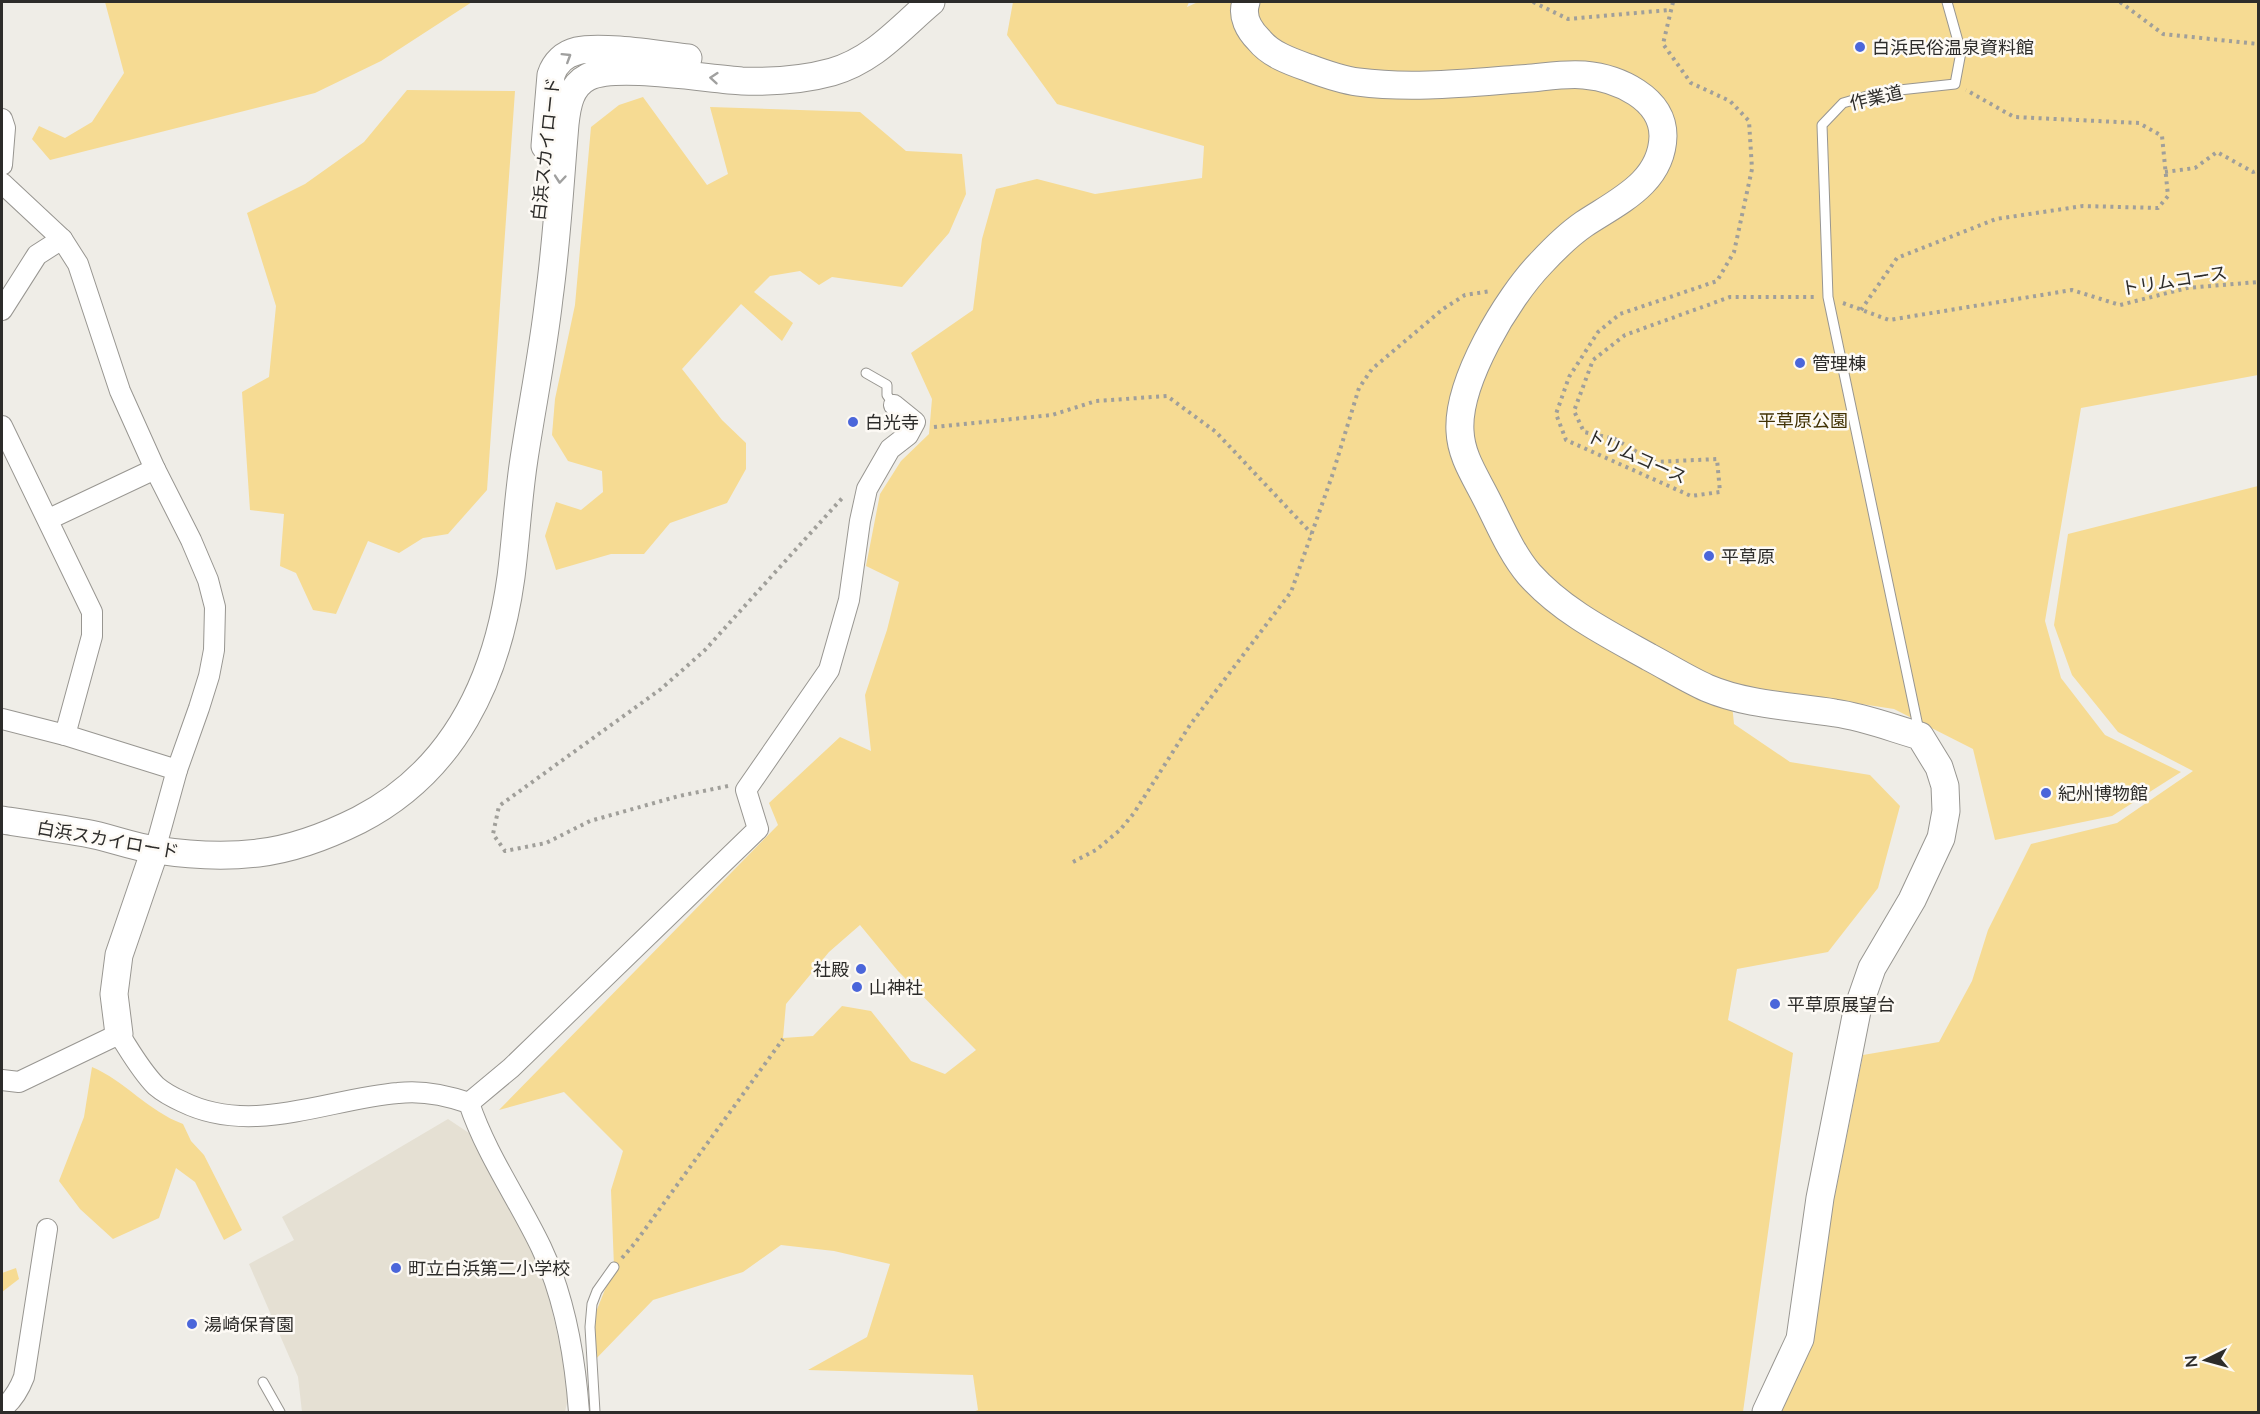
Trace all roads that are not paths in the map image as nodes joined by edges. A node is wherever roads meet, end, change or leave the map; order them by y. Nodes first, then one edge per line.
1 (931, 2) edge
2 (1246, 2) edge
3 (1947, 2) edge
4 (2, 119) edge
5 (2, 165) edge
6 (2, 183) edge
7 (62, 238) junction
8 (2, 310) edge
9 (866, 373) dead end
10 (894, 405) joint
11 (2, 426) edge
12 (154, 469) junction
13 (49, 519) junction
14 (2, 719) edge
15 (65, 735) junction
16 (1920, 736) junction
17 (177, 770) junction
18 (2, 820) edge
19 (155, 850) junction
20 (119, 1034) junction
21 (2, 1080) edge
22 (469, 1103) junction
23 (47, 1229) dead end
24 (614, 1267) dead end
25 (263, 1382) dead end
26 (2, 1409) edge
27 (280, 1413) edge
28 (579, 1413) edge
29 (595, 1413) edge
30 (1766, 1413) edge

1 - 19 street, 白浜スカイロード
2 - 16 street
3 - 16 lane, 作業道
4 - 5 street
6 - 7 street
7 - 8 street
7 - 12 street
9 - 10 lane
10 - 22 street
11 - 13 street
12 - 13 street
12 - 17 street
13 - 15 street
14 - 15 street
15 - 17 street
16 - 30 street
17 - 19 street
18 - 19 street, 白浜スカイロード
19 - 20 street
20 - 21 street
20 - 22 street
22 - 28 street
23 - 26 street
24 - 29 lane
25 - 27 lane

